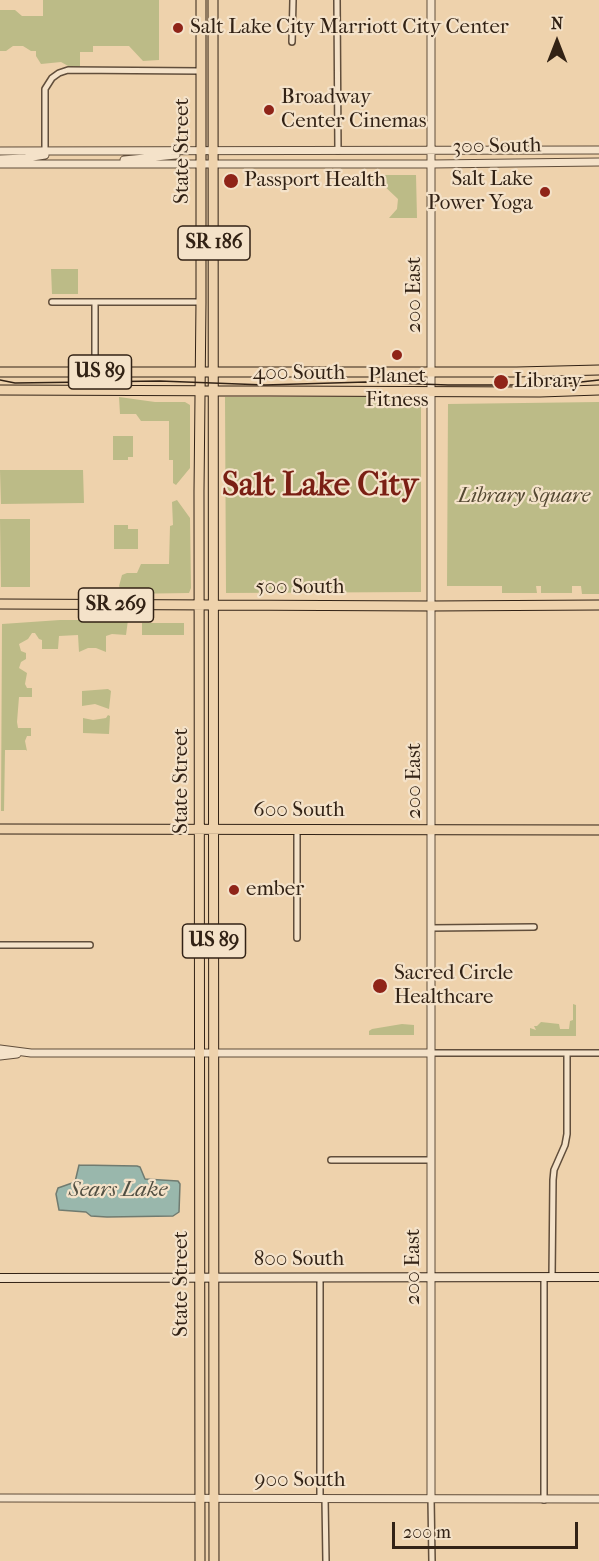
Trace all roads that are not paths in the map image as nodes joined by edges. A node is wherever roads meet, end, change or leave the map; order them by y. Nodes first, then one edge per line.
1 (201, 0) edge
2 (213, 0) edge
3 (293, 0) edge
4 (337, 0) edge
5 (431, 0) edge
6 (292, 42) dead end
7 (201, 71) junction
8 (599, 150) edge
9 (0, 151) edge
10 (45, 151) junction
11 (214, 151) junction
12 (309, 151) junction
13 (338, 151) junction
14 (432, 151) junction
15 (74, 152) junction
16 (86, 152) junction
17 (201, 157) junction
18 (0, 159) edge
19 (599, 162) edge
20 (310, 163) junction
21 (0, 164) edge
22 (86, 164) junction
23 (214, 164) junction
24 (432, 164) junction
25 (52, 302) dead end
26 (95, 302) junction
27 (201, 302) junction
28 (599, 370) edge
29 (200, 371) junction
30 (213, 371) junction
31 (0, 372) edge
32 (95, 372) junction
33 (432, 372) junction
34 (0, 390) edge
35 (599, 390) edge
36 (432, 391) junction
37 (199, 392) junction
38 (214, 392) junction
39 (0, 604) edge
40 (198, 605) junction
41 (214, 605) junction
42 (599, 605) edge
43 (432, 606) junction
44 (0, 829) edge
45 (200, 829) junction
46 (214, 829) junction
47 (297, 829) junction
48 (432, 829) junction
49 (599, 830) edge
50 (534, 927) dead end
51 (431, 928) junction
52 (297, 938) dead end
53 (0, 945) edge
54 (90, 945) dead end
55 (0, 1049) edge
56 (31, 1053) junction
57 (201, 1053) junction
58 (214, 1053) junction
59 (430, 1053) junction
60 (567, 1053) junction
61 (599, 1053) edge
62 (0, 1056) edge
63 (331, 1160) dead end
64 (430, 1160) junction
65 (431, 1277) junction
66 (548, 1277) junction
67 (599, 1277) edge
68 (0, 1278) edge
69 (200, 1278) junction
70 (214, 1278) junction
71 (320, 1278) junction
72 (0, 1498) edge
73 (200, 1498) junction
74 (214, 1498) junction
75 (323, 1498) junction
76 (431, 1498) junction
77 (599, 1499) edge
78 (544, 1500) junction
79 (200, 1561) edge
80 (214, 1561) edge
81 (326, 1561) edge
82 (432, 1561) edge

1 - 7 main road, State Street / SR 186
2 - 11 main road, State Street / SR 186
3 - 6 street
4 - 13 street
5 - 14 street, 200 East
7 - 10 street
7 - 17 main road, State Street / SR 186
8 - 14 street, 300 South
9 - 10 street, 300 South
10 - 15 street, 300 South
11 - 12 street, 300 South
11 - 17 street, 300 South
11 - 23 main road, State Street / SR 186
12 - 13 street, 300 South
12 - 20 street
13 - 14 street, 300 South
14 - 24 street, 200 East
15 - 16 street, 300 South
15 - 18 street
16 - 17 street, 300 South
16 - 22 street
17 - 22 street
17 - 23 street, 300 South
17 - 27 main road, State Street / SR 186
19 - 24 street, 300 South
20 - 23 street, 300 South
20 - 24 street, 300 South
21 - 22 street
23 - 30 main road, State Street / SR 186
24 - 33 street, 200 East
25 - 26 street
26 - 27 street
26 - 32 street
27 - 29 main road, State Street / SR 186
28 - 33 main road, 400 South
29 - 30 main road, 400 South / US 89
29 - 32 main road, 400 South / US 89
29 - 37 main road, State Street / SR 186
30 - 33 main road, 400 South
30 - 38 main road, State Street / US 89
31 - 32 main road, 400 South / US 89
33 - 36 street, 200 East
34 - 37 main road, 400 South / US 89
35 - 36 main road, 400 South
36 - 38 main road, 400 South
36 - 43 street, 200 East
37 - 38 main road, 400 South
37 - 40 main road, State Street / US 89
38 - 41 main road, State Street / US 89
39 - 40 main road, 500 South / SR 269
40 - 41 main road, 500 South / SR 269
40 - 45 main road, State Street / US 89
41 - 43 main road, 500 South
41 - 46 main road, State Street / US 89
42 - 43 main road, 500 South
43 - 48 street, 200 East
44 - 45 main road, 600 South
45 - 46 main road, 600 South
45 - 57 main road, State Street / US 89
46 - 47 main road, 600 South
46 - 58 main road, State Street / US 89
47 - 48 main road, 600 South
47 - 52 street
48 - 49 main road, 600 South
48 - 51 street, 200 East
50 - 51 street
51 - 59 street, 200 East
53 - 54 street
55 - 56 street
56 - 57 street
56 - 62 street
57 - 58 street
57 - 69 main road, State Street / US 89
58 - 59 street
58 - 70 main road, State Street / US 89
59 - 60 street
59 - 64 street, 200 East
60 - 61 street
60 - 66 street
63 - 64 street
64 - 65 street, 200 East
65 - 66 main road, 800 South
65 - 71 main road, 800 South
65 - 76 street, 200 East
66 - 67 main road, 800 South
66 - 78 street
68 - 69 main road, 800 South
69 - 70 main road, 800 South
69 - 73 main road, State Street / US 89
70 - 71 main road, 800 South
70 - 74 main road, State Street / US 89
71 - 75 street
72 - 73 street, 900 South
73 - 74 street, 900 South
73 - 79 main road, State Street / US 89
74 - 75 street, 900 South
74 - 80 main road, State Street / US 89
75 - 76 street, 900 South
75 - 81 street
76 - 78 street, 900 South
76 - 82 street, 200 East
77 - 78 street, 900 South

